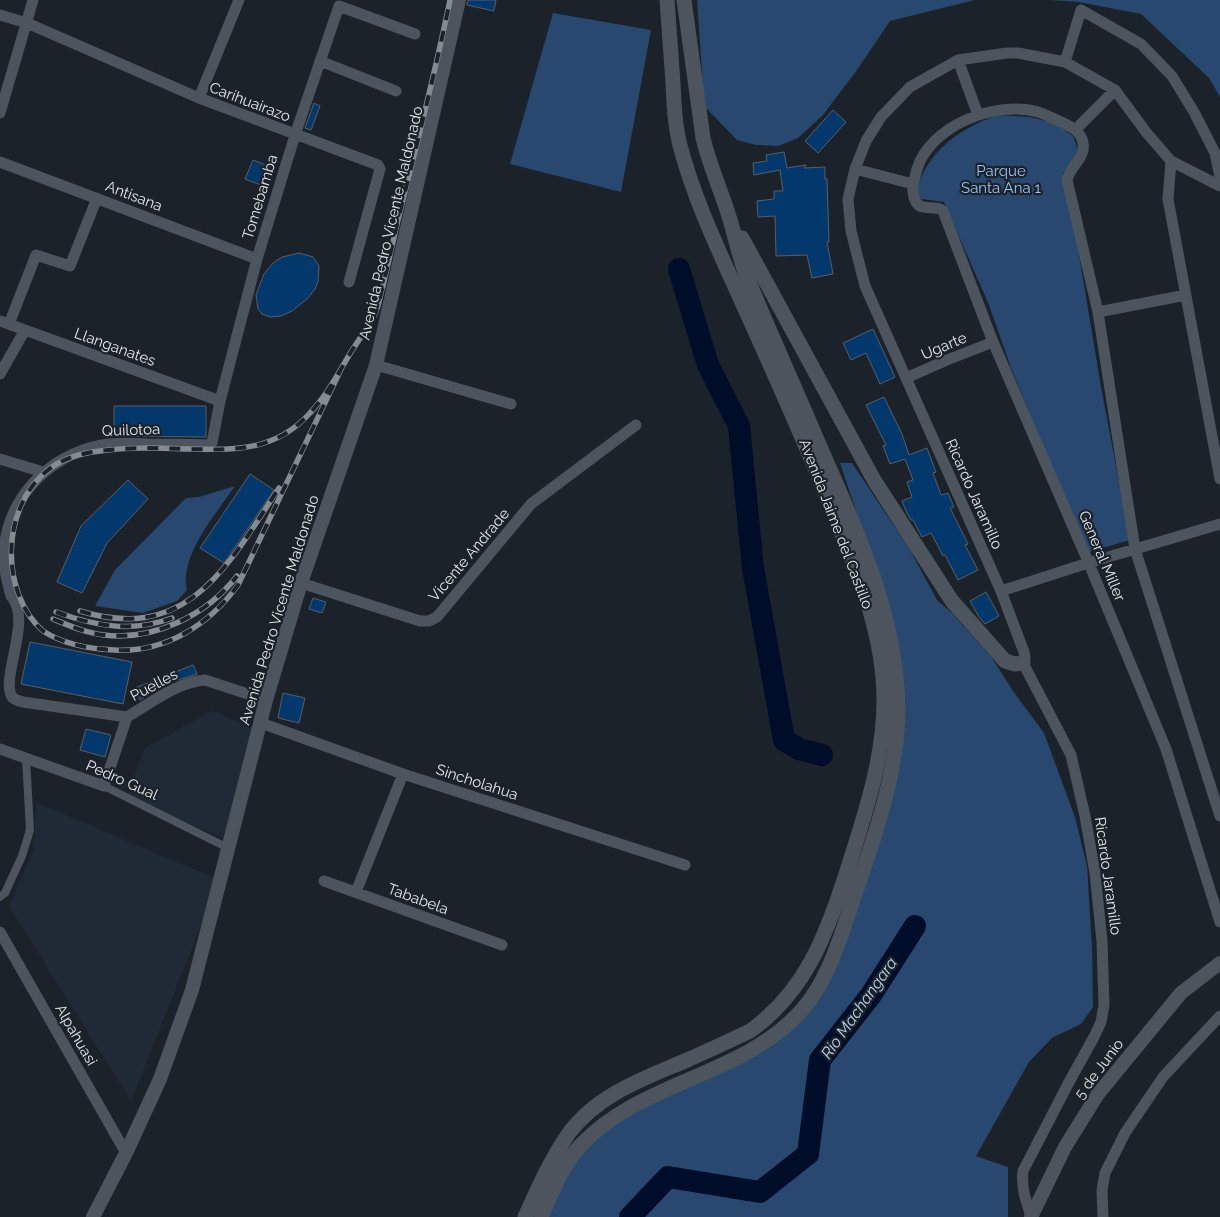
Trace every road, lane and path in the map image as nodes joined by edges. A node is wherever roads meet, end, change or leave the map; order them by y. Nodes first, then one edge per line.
1 (33, 0) edge
2 (239, 0) edge
3 (459, 0) edge
4 (667, 0) edge
5 (684, 0) edge
6 (0, 15) edge
7 (27, 23) junction
8 (415, 34) dead end
9 (958, 60) junction
10 (320, 61) junction
11 (1065, 62) junction
12 (1114, 90) junction
13 (396, 91) dead end
14 (199, 98) junction
15 (0, 113) edge
16 (978, 115) junction
17 (1076, 129) junction
18 (295, 135) junction
19 (1171, 160) junction
20 (0, 162) edge
21 (855, 168) junction
22 (1220, 176) edge
23 (913, 184) junction
24 (1220, 186) edge
25 (96, 198) junction
26 (728, 211) junction
27 (257, 259) junction
28 (349, 282) dead end
29 (1186, 295) junction
30 (1098, 312) junction
31 (5, 322) edge
32 (25, 330) junction
33 (993, 342) junction
34 (376, 365) junction
35 (0, 374) edge
36 (906, 378) junction
37 (220, 401) junction
38 (512, 404) dead end
39 (636, 425) dead end
40 (0, 459) edge
41 (43, 472) junction
42 (1220, 479) edge
43 (1220, 524) edge
44 (1135, 549) junction
45 (1088, 562) junction
46 (301, 583) junction
47 (1001, 591) junction
48 (0, 592) edge
49 (11, 596) junction
50 (1023, 663) junction
51 (266, 700) junction
52 (127, 716) junction
53 (261, 724) junction
54 (0, 749) edge
55 (26, 758) junction
56 (403, 774) junction
57 (104, 786) junction
58 (1220, 816) edge
59 (228, 848) junction
60 (686, 865) dead end
61 (324, 881) dead end
62 (356, 892) junction
63 (0, 897) edge
64 (1220, 922) edge
65 (0, 932) edge
66 (502, 945) dead end
67 (1220, 963) edge
68 (1220, 1016) edge
69 (126, 1153) junction
70 (1031, 1216) edge
71 (93, 1217) edge
72 (525, 1217) edge
73 (541, 1217) edge
74 (1103, 1217) edge

1 - 7 street
2 - 14 street
3 - 34 street, Avenida Pedro Vicente Maldonado
4 - 72 main road, Avenida Jaime del Castillo
5 - 26 main road, Avenida Jaime del Castillo
6 - 7 street, Carihuairazo
7 - 14 street, Carihuairazo
7 - 15 street
8 - 10 street, Tomebamba
9 - 11 street, Ricardo Jaramillo
9 - 16 street
9 - 21 street, Ricardo Jaramillo
10 - 13 street
10 - 18 street, Tomebamba
11 - 12 street, Ricardo Jaramillo
11 - 22 street
12 - 17 street
12 - 19 street, Ricardo Jaramillo
14 - 18 street, Carihuairazo
16 - 17 street
16 - 23 street
17 - 30 street, General Miller
18 - 27 street, Tomebamba
18 - 28 street, Carihuairazo
19 - 24 street
19 - 29 street
20 - 25 street, Antisana
21 - 23 street
21 - 36 street, Ricardo Jaramillo
23 - 33 street, General Miller
25 - 27 street, Antisana
25 - 31 street
26 - 50 main road
26 - 73 main road, Avenida Jaime del Castillo
27 - 37 street, Tomebamba
29 - 30 street
29 - 42 street
30 - 44 street, General Miller
31 - 32 street, Llanganates
32 - 35 street
32 - 37 street, Llanganates
33 - 36 street, Ugarte
33 - 45 street, General Miller
34 - 38 street
34 - 46 street, Avenida Pedro Vicente Maldonado
36 - 47 street, Ricardo Jaramillo
37 - 41 street, Quilotoa
39 - 46 street, Vicente Andrade
40 - 41 street
41 - 49 street, Quilotoa
43 - 44 street
44 - 45 street
44 - 58 street, General Miller
45 - 47 street
45 - 64 street, General Miller
46 - 51 street, Avenida Pedro Vicente Maldonado
47 - 50 street, Ricardo Jaramillo
48 - 49 street
49 - 52 street, Quilotoa
50 - 70 street, Ricardo Jaramillo
51 - 52 street, Puelles
51 - 53 street, Avenida Pedro Vicente Maldonado
52 - 57 street, Puelles
53 - 56 street, Sincholahua
53 - 59 street, Avenida Pedro Vicente Maldonado
54 - 55 street, Pedro Gual
55 - 57 street, Pedro Gual
55 - 63 street
56 - 60 street, Sincholahua
56 - 62 street
57 - 59 street, Pedro Gual
59 - 69 street, Avenida Pedro Vicente Maldonado
61 - 62 street, Tababela
62 - 66 street, Tababela
65 - 69 street, Alpahuasi
67 - 70 street, 5 de Junio
68 - 74 street
69 - 71 street, Avenida Pedro Vicente Maldonado

